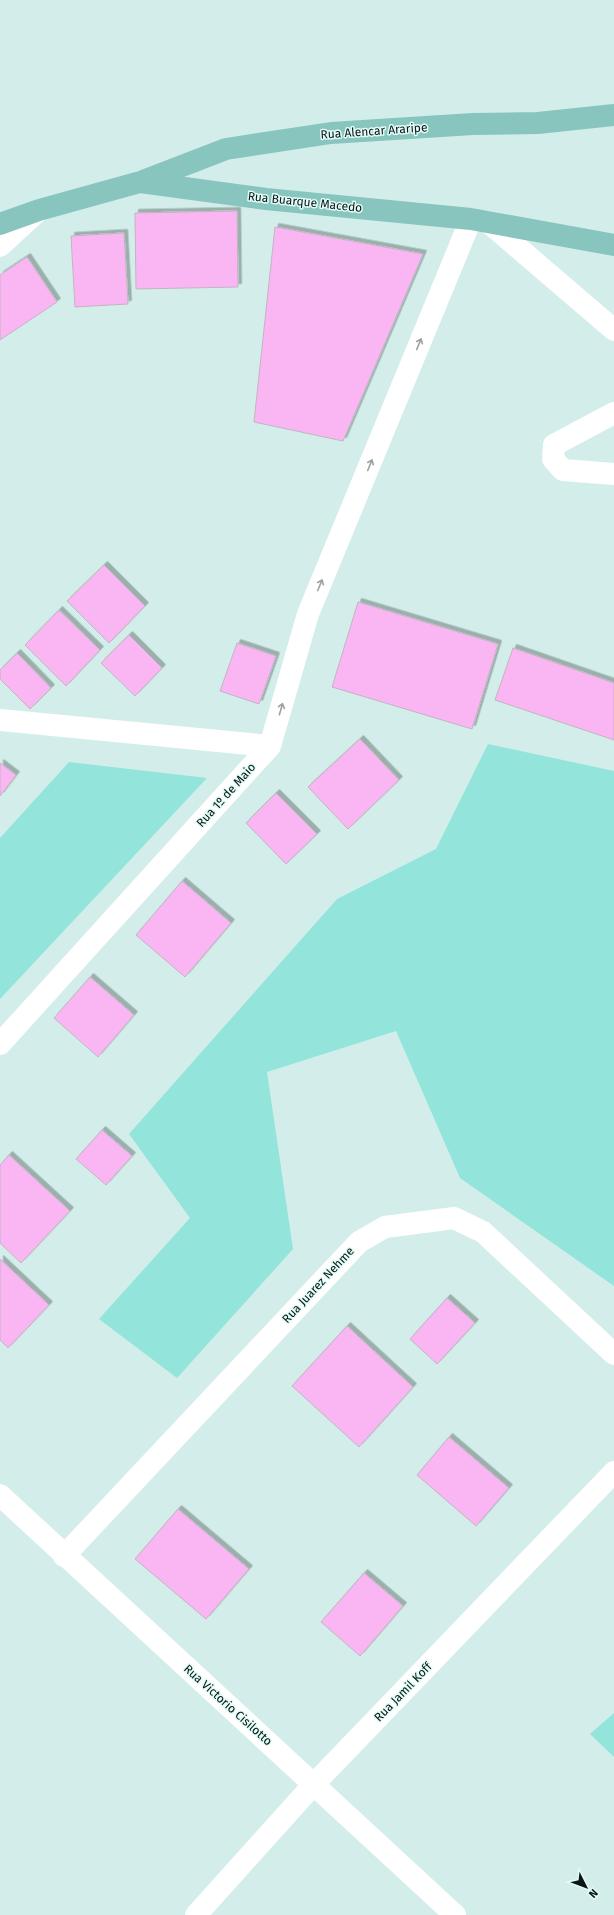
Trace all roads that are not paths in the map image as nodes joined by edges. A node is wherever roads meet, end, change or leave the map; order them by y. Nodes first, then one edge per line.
1 (614, 115) edge
2 (140, 182) junction
3 (39, 210) junction
4 (480, 220) junction
5 (0, 224) edge
6 (614, 245) edge
7 (0, 246) edge
8 (614, 330) edge
9 (614, 413) edge
10 (614, 474) edge
11 (0, 720) edge
12 (270, 746) junction
13 (0, 1044) edge
14 (614, 1354) edge
15 (614, 1472) edge
16 (0, 1494) edge
17 (64, 1556) junction
18 (314, 1784) junction
19 (196, 1915) edge
20 (455, 1915) edge

1 - 2 main road, Rua Alencar Araripe
2 - 3 main road, Rua Buarque Macedo
2 - 4 main road, Rua Buarque Macedo
3 - 5 main road, Rua Buarque Macedo
3 - 7 street
4 - 6 main road, Rua Buarque Macedo
4 - 8 street
12 -> 4 street
9 - 10 street
11 - 12 street, Rua 1º de Maio
12 - 13 street, Rua 1º de Maio
14 - 17 street, Rua Juarez Nehme
15 - 18 street, Rua Jamil Koff
16 - 17 street, Rua Victorio Cisilotto
17 - 18 street, Rua Victorio Cisilotto
18 - 19 street, Rua Jamil Koff
18 - 20 street, Rua Victorio Cisilotto

